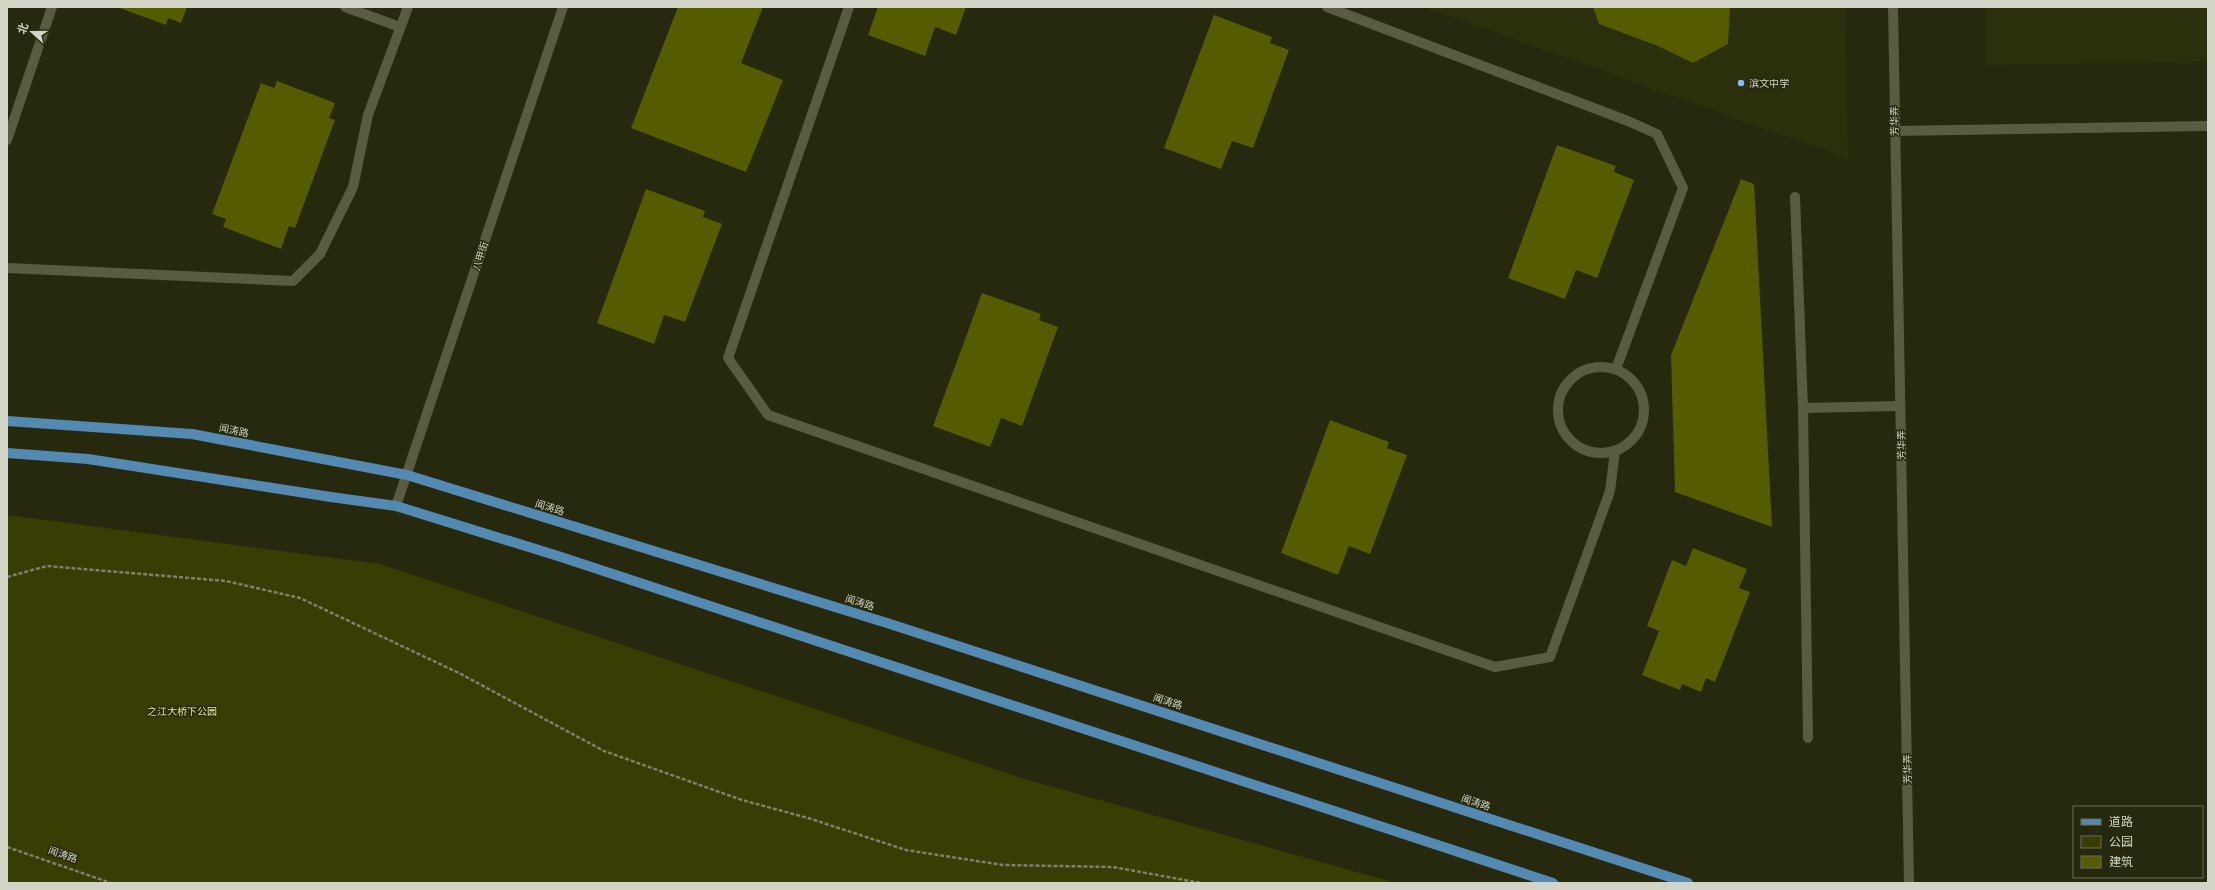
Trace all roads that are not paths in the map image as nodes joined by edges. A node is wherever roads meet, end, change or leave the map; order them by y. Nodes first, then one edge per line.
1 (52, 7) edge
2 (345, 7) edge
3 (408, 7) edge
4 (563, 7) edge
5 (849, 7) edge
6 (1328, 7) edge
7 (1893, 7) edge
8 (400, 27) junction
9 (2208, 126) edge
10 (1894, 132) junction
11 (7, 140) edge
12 (1795, 197) dead end
13 (7, 268) edge
14 (1616, 369) junction
15 (1900, 406) junction
16 (1803, 408) junction
17 (7, 421) edge
18 (1615, 451) junction
19 (7, 453) edge
20 (406, 475) junction
21 (396, 506) junction
22 (1808, 738) dead end
23 (1553, 883) edge
24 (1688, 883) edge
25 (1909, 883) edge

1 - 11 street
2 - 8 street
3 - 8 street
4 - 20 street, 八甲街
5 - 18 street
6 - 14 street
7 - 10 street, 芳华弄
8 - 13 street
9 - 10 street
10 - 15 street, 芳华弄
12 - 16 street
14 - 18 street
14 - 18 street
15 - 16 street
15 - 25 street, 芳华弄
16 - 22 street
17 - 20 main road, 闻涛路
19 - 21 main road
20 - 21 street, 八甲街
20 - 24 main road, 闻涛路
21 - 23 main road

